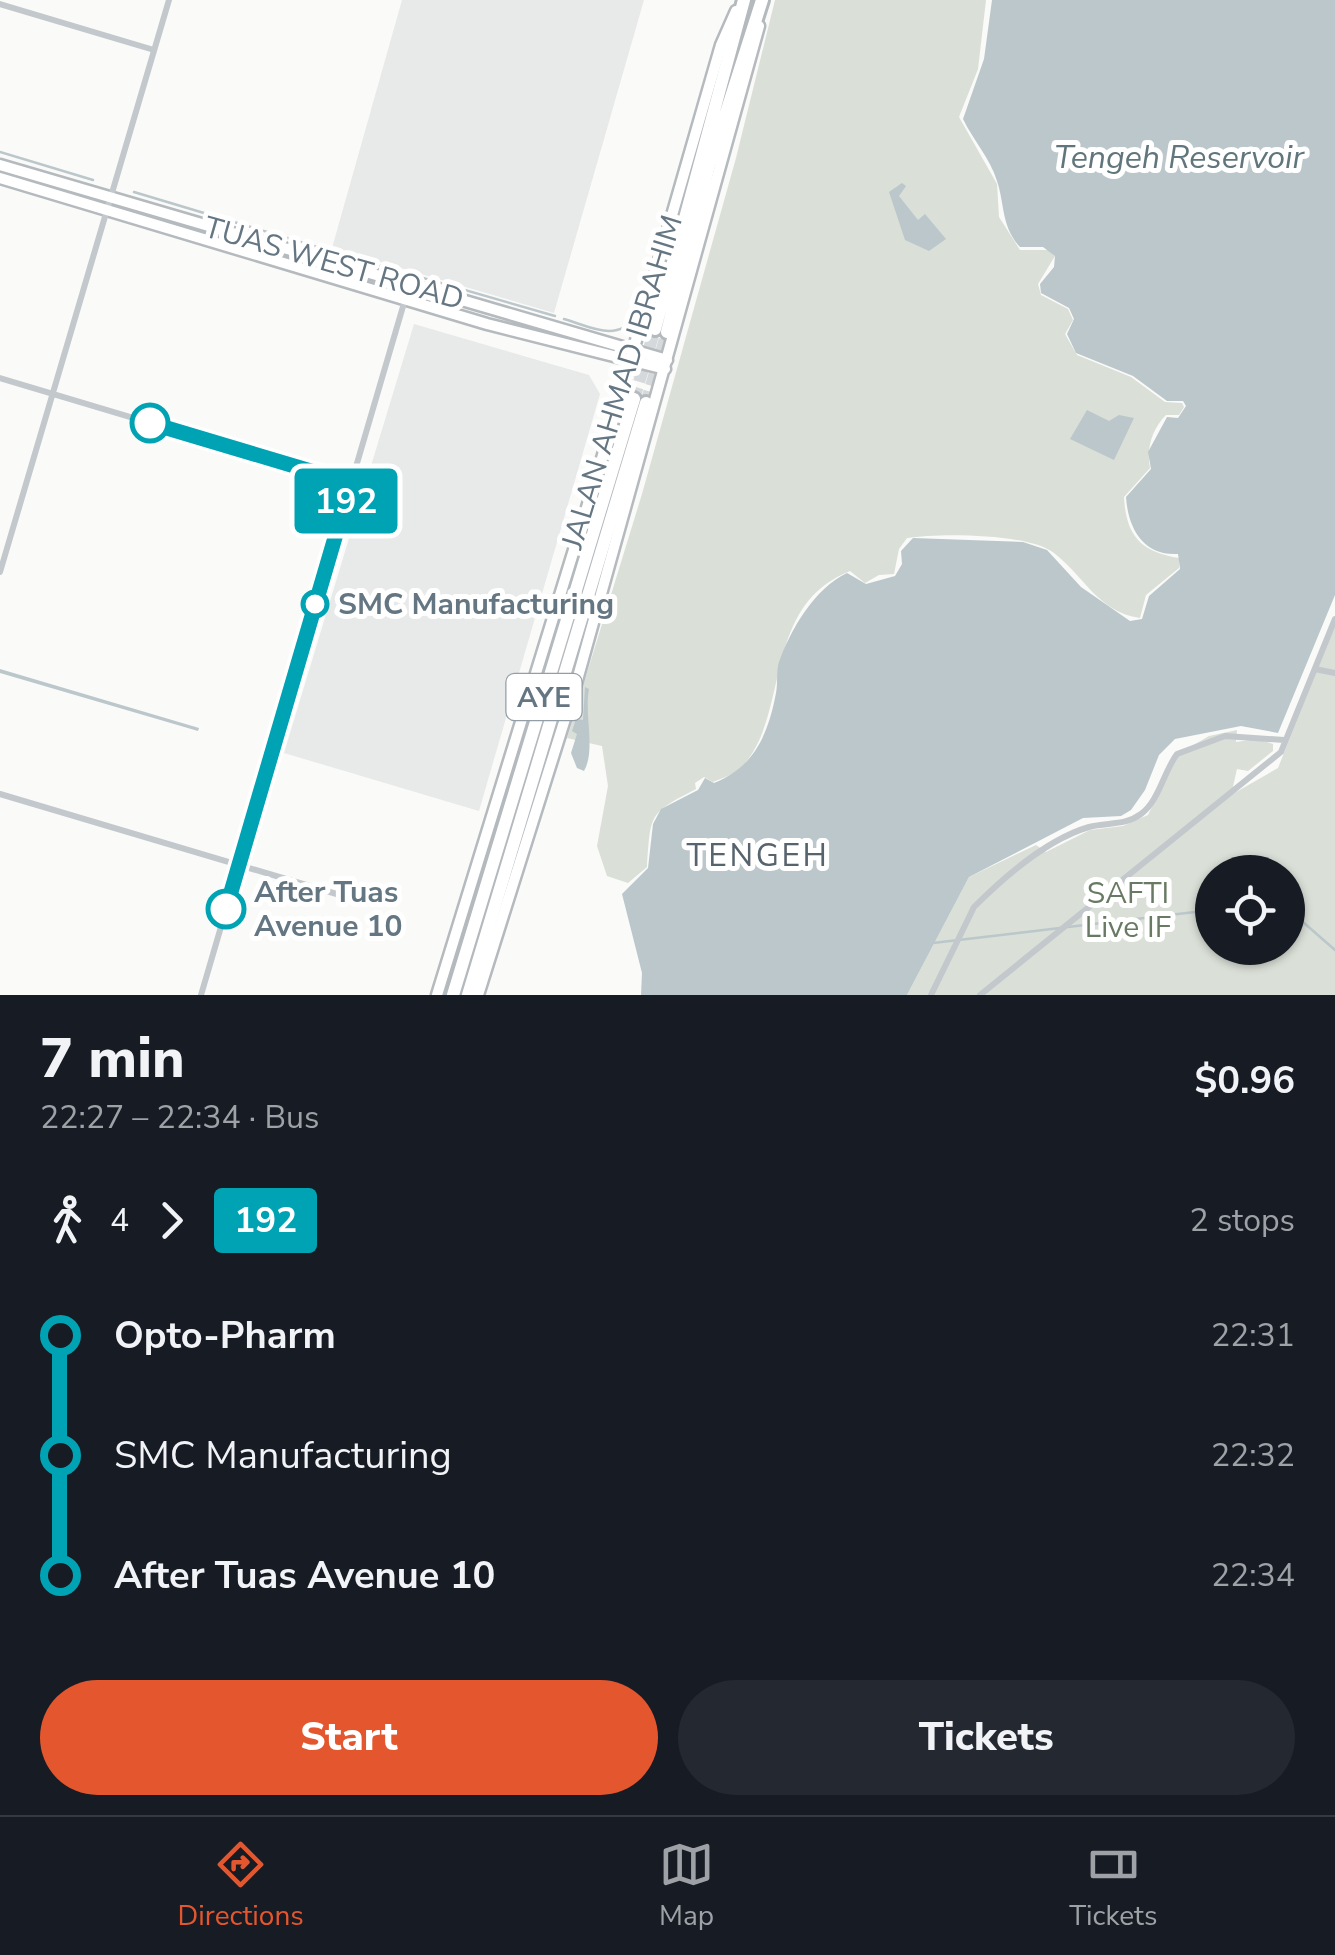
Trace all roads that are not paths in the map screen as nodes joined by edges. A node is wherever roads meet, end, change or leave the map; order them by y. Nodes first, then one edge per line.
1 (169, 0) edge
2 (742, 0) edge
3 (0, 4) edge
4 (761, 5) edge
5 (154, 50) junction
6 (0, 166) edge
7 (0, 178) edge
8 (109, 204) junction
9 (410, 284) junction
10 (406, 297) junction
11 (641, 320) junction
12 (593, 346) junction
13 (631, 356) junction
14 (666, 365) junction
15 (0, 378) edge
16 (624, 382) junction
17 (52, 393) junction
18 (351, 483) junction
19 (0, 572) edge
20 (1335, 619) edge
21 (1315, 669) junction
22 (1335, 673) edge
23 (1284, 740) junction
24 (0, 794) edge
25 (238, 866) junction
26 (340, 896) dead end
27 (201, 995) edge
28 (437, 995) edge
29 (453, 995) edge
30 (468, 995) edge
31 (478, 995) edge
32 (932, 995) edge
33 (980, 995) edge

1 - 5 street
2 - 4 highway
2 - 11 main road, JALAN AHMAD IBRAHIM
3 - 5 street
4 - 14 main road, JALAN AHMAD IBRAHIM
5 - 8 street
6 - 8 main road, TUAS WEST ROAD
7 - 8 main road, TUAS WEST ROAD
8 - 9 main road, TUAS WEST ROAD
8 - 10 main road, TUAS WEST ROAD
8 - 17 street
9 - 10 street
9 - 12 main road, TUAS WEST ROAD
10 - 12 main road, TUAS WEST ROAD
10 - 18 street
11 - 12 main road
11 - 13 main road, JALAN AHMAD IBRAHIM
12 - 13 main road, TUAS WEST ROAD
12 - 16 main road
13 - 14 main road, TUAS WEST ROAD
13 - 16 main road, JALAN AHMAD IBRAHIM
14 - 31 main road, JALAN AHMAD IBRAHIM
15 - 17 street
16 - 28 main road, JALAN AHMAD IBRAHIM
17 - 18 street
17 - 19 street
18 - 25 street
20 - 21 street
21 - 22 street
21 - 23 street
23 - 32 street
23 - 33 street
24 - 25 street
25 - 26 street
25 - 27 street
29 - 30 highway, AYE

